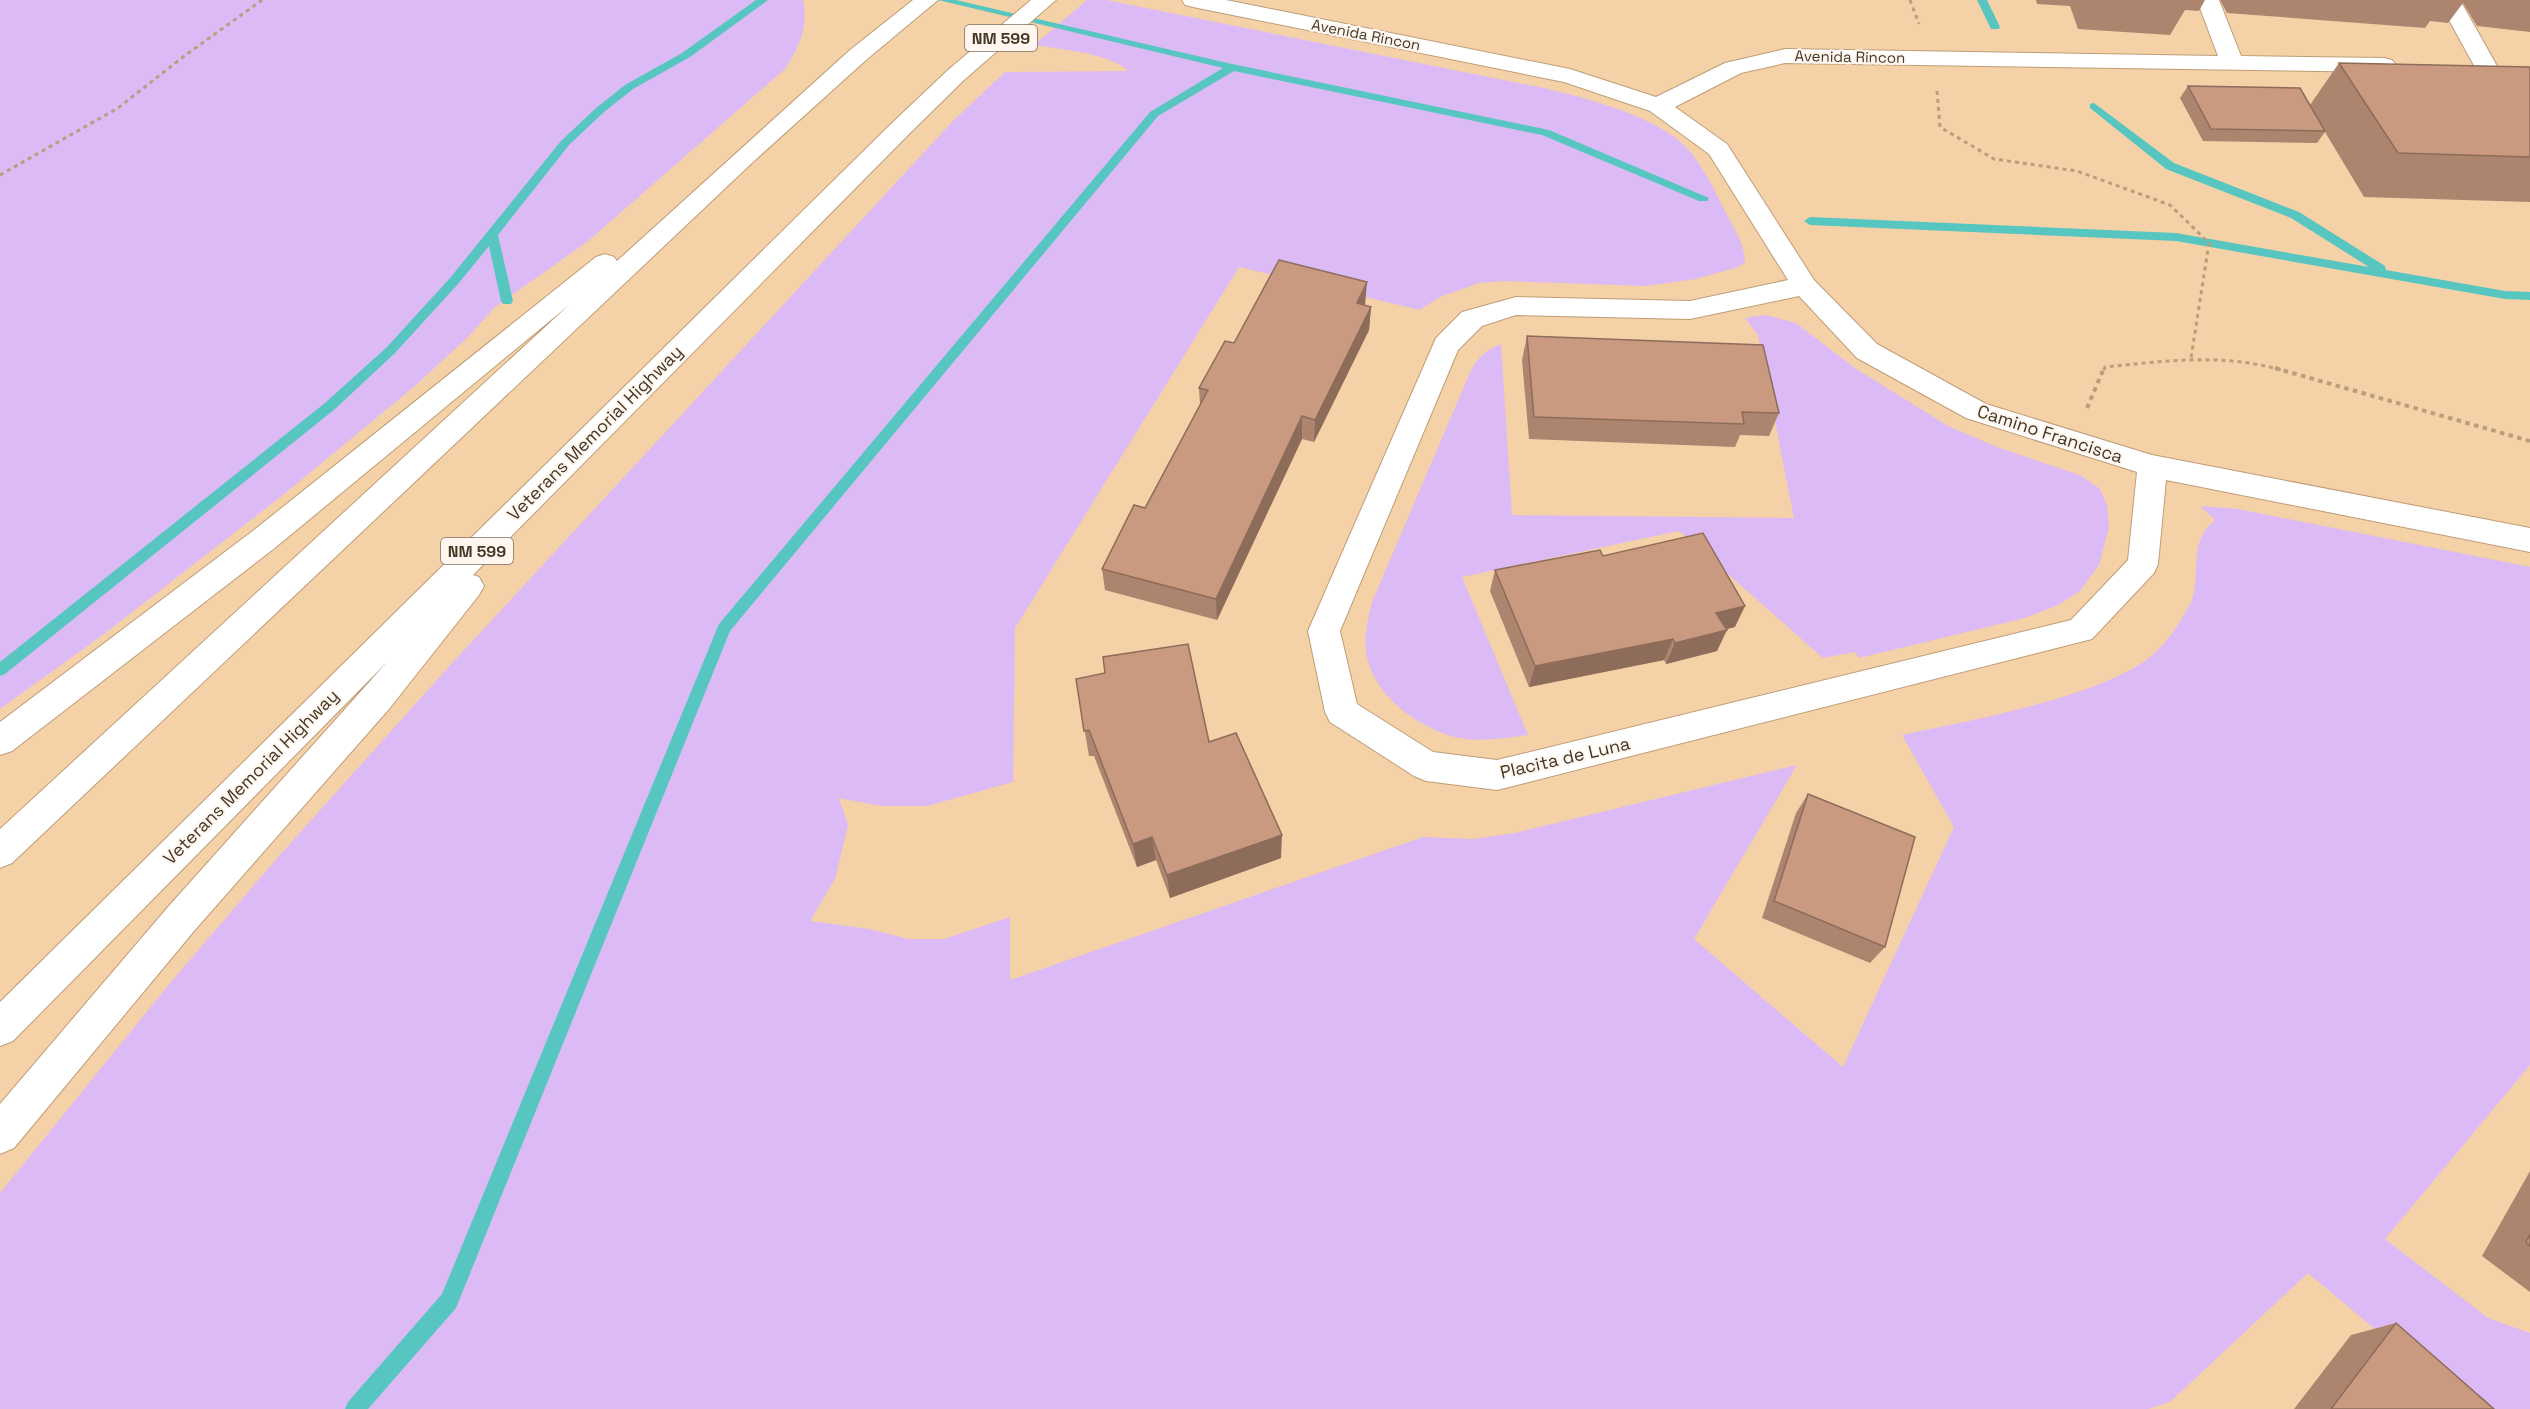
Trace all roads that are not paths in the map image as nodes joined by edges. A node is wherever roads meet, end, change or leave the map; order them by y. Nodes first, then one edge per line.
1 (927, 0) edge
2 (1045, 0) edge
3 (1194, 0) edge
4 (2208, 0) edge
5 (2449, 0) edge
6 (2232, 63) junction
7 (2404, 65) edge
8 (2485, 66) edge
9 (1658, 106) junction
10 (745, 156) junction
11 (1805, 286) junction
12 (577, 450) junction
13 (2152, 466) junction
14 (2530, 540) edge
15 (0, 741) edge
16 (0, 852) edge
17 (0, 1028) edge
18 (0, 1134) edge

1 - 10 main road
2 - 12 main road, Veterans Memorial Highway / NM 599
3 - 9 main road, Avenida Rincon
4 - 6 main road
5 - 8 main road
6 - 7 main road, Avenida Rincon
6 - 9 main road, Avenida Rincon
9 - 11 main road, Camino Francisca
10 - 15 main road
10 - 16 main road
11 - 13 main road, Camino Francisca
11 - 13 main road, Placita de Luna
12 - 17 main road, Veterans Memorial Highway / NM 599
12 - 18 main road
13 - 14 main road, Camino Francisca

